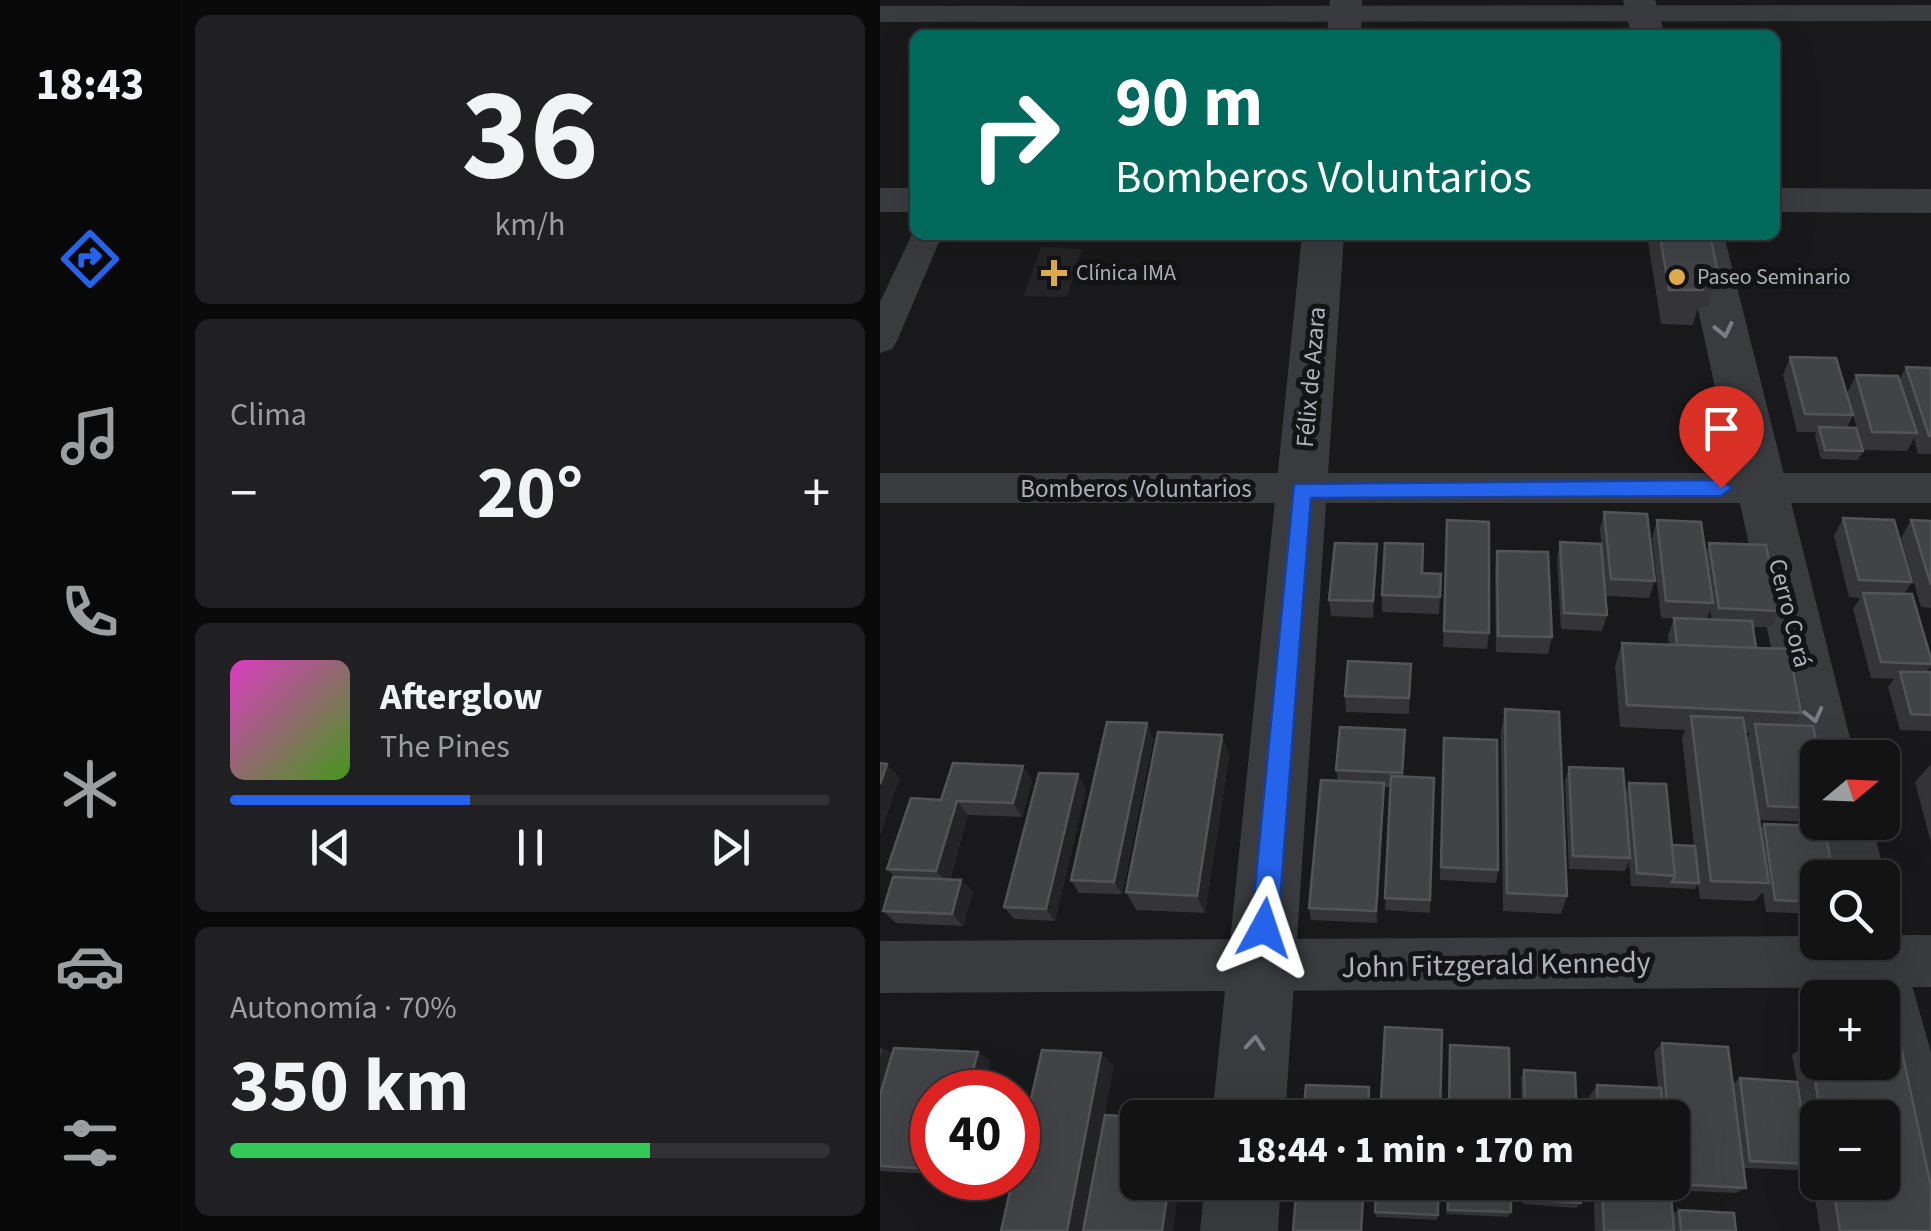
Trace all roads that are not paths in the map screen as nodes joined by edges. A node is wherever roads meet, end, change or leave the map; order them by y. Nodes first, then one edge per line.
1 (880, 14) edge
2 (1931, 14) edge
3 (1020, 16) edge
4 (1643, 16) edge
5 (1345, 17) edge
6 (880, 200) edge
7 (910, 200) edge
8 (1780, 200) edge
9 (1931, 201) edge
10 (924, 240) edge
11 (1323, 240) edge
12 (1704, 240) edge
13 (880, 341) edge
14 (880, 488) edge
15 (1759, 488) junction
16 (1931, 488) edge
17 (1301, 490) junction
18 (1821, 740) edge
19 (1800, 957) edge
20 (1892, 960) edge
21 (880, 968) edge
22 (1261, 968) junction
23 (1250, 1100) edge
24 (1931, 1198) edge
25 (1242, 1200) edge
26 (1239, 1231) edge

1 - 3 street
2 - 4 street
3 - 5 street
4 - 5 street
6 - 7 street
8 - 9 street
10 - 13 street
11 - 17 street, Félix de Azara
12 -> 15 street, Cerro Corá
14 - 17 street, Bomberos Voluntarios
15 - 16 street, Bomberos Voluntarios
15 - 17 street, Bomberos Voluntarios
15 -> 18 street, Cerro Corá
17 - 22 street, Félix de Azara
19 - 22 street, John Fitzgerald Kennedy
20 - 24 street
21 - 22 street, John Fitzgerald Kennedy
23 -> 22 street, Félix de Azara
25 - 26 street

